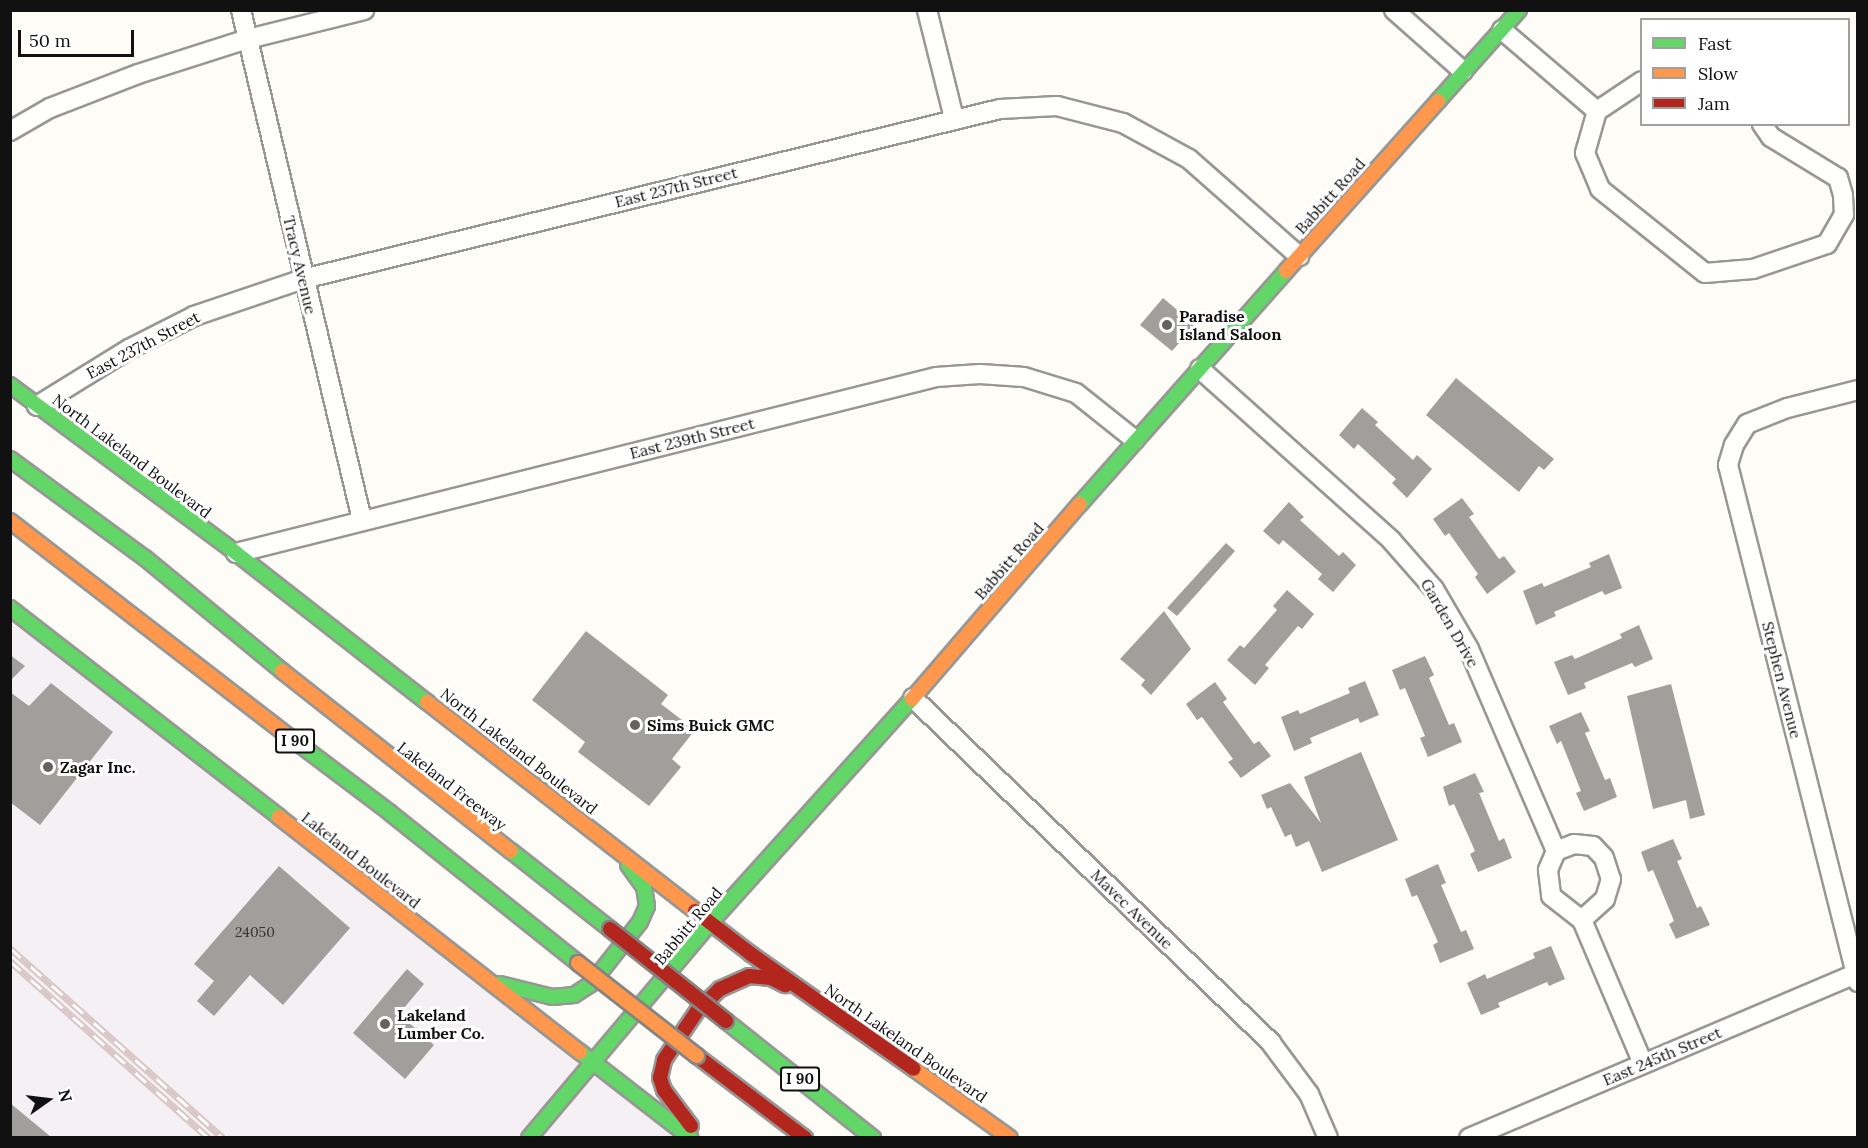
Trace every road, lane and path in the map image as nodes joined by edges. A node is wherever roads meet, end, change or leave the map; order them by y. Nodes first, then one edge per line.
1 (241, 10) edge
2 (364, 10) edge
3 (927, 10) edge
4 (1394, 10) edge
5 (1519, 10) edge
6 (1502, 30) junction
7 (248, 39) junction
8 (1463, 71) junction
9 (1640, 82) edge
10 (1597, 111) junction
11 (954, 118) junction
12 (1763, 126) edge
13 (10, 131) edge
14 (1299, 256) junction
15 (303, 279) junction
16 (1200, 369) junction
17 (10, 385) edge
18 (1857, 390) edge
19 (37, 406) junction
20 (1135, 440) junction
21 (10, 459) edge
22 (44, 466) dead end
23 (362, 520) junction
24 (10, 521) edge
25 (236, 553) junction
26 (145, 558) junction
27 (10, 609) edge
28 (913, 698) junction
29 (612, 845) junction
30 (1556, 851) junction
31 (1582, 920) junction
32 (711, 922) junction
33 (1856, 978) edge
34 (490, 981) junction
35 (813, 998) junction
36 (594, 1064) junction
37 (1643, 1064) junction
38 (529, 1137) edge
39 (691, 1137) edge
40 (701, 1137) edge
41 (805, 1137) edge
42 (873, 1137) edge
43 (1011, 1137) edge
44 (1328, 1137) edge
45 (1469, 1137) edge

1 - 7 street, Tracy Avenue
2 - 7 street
3 - 11 street
4 - 8 street
5 - 6 main road, Babbitt Road
6 - 8 main road, Babbitt Road
6 - 10 street
7 - 13 street
7 - 15 street, Tracy Avenue
8 - 14 main road, Babbitt Road
9 - 10 street
10 - 12 street
11 - 14 street, East 237th Street
11 - 15 street, East 237th Street
14 - 16 main road, Babbitt Road
15 - 19 street, East 237th Street
15 - 23 street, Tracy Avenue
16 - 20 main road, Babbitt Road
16 - 30 street, Garden Drive
17 - 19 main road, North Lakeland Boulevard
18 - 33 street, Stephen Avenue
19 - 25 main road, North Lakeland Boulevard
20 - 23 street, East 239th Street
20 - 28 main road, Babbitt Road
21 - 26 main road, Lakeland Freeway / I 90
22 - 26 main road
23 - 25 street, East 239th Street
24 - 41 main road, I 90, bridge
25 - 29 main road, North Lakeland Boulevard
26 - 42 main road, Lakeland Freeway / I 90, bridge
27 - 34 main road, Lakeland Boulevard
28 - 32 main road, Babbitt Road
28 - 44 street, Mavec Avenue
29 - 32 main road, North Lakeland Boulevard
29 - 34 main road
30 - 31 street
30 - 31 street
31 - 37 street
32 - 35 main road, North Lakeland Boulevard
32 - 36 main road, Babbitt Road
33 - 37 street, East 245th Street
34 - 36 main road, Lakeland Boulevard
35 - 40 main road
35 - 43 main road, North Lakeland Boulevard
36 - 38 main road, Babbitt Road
36 - 39 main road, Lakeland Boulevard
37 - 45 street, East 245th Street

